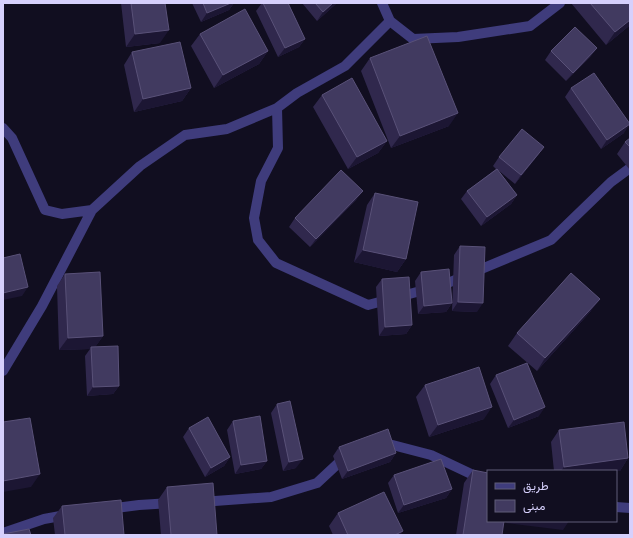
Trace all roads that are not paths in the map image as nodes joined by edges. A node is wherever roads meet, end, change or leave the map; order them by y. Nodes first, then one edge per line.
1 (382, 3) edge
2 (560, 3) edge
3 (390, 21) junction
4 (277, 108) junction
5 (3, 128) edge
6 (630, 168) edge
7 (92, 210) junction
8 (3, 370) edge
9 (374, 444) edge
10 (352, 450) edge
11 (487, 482) edge
12 (617, 508) edge
13 (630, 508) edge
14 (95, 511) edge
15 (73, 514) edge
16 (3, 533) edge

1 - 3 street
2 - 3 street
3 - 4 street
4 - 6 street
4 - 7 street
5 - 7 street
7 - 8 street
9 - 11 street
10 - 14 street
12 - 13 street
15 - 16 street

